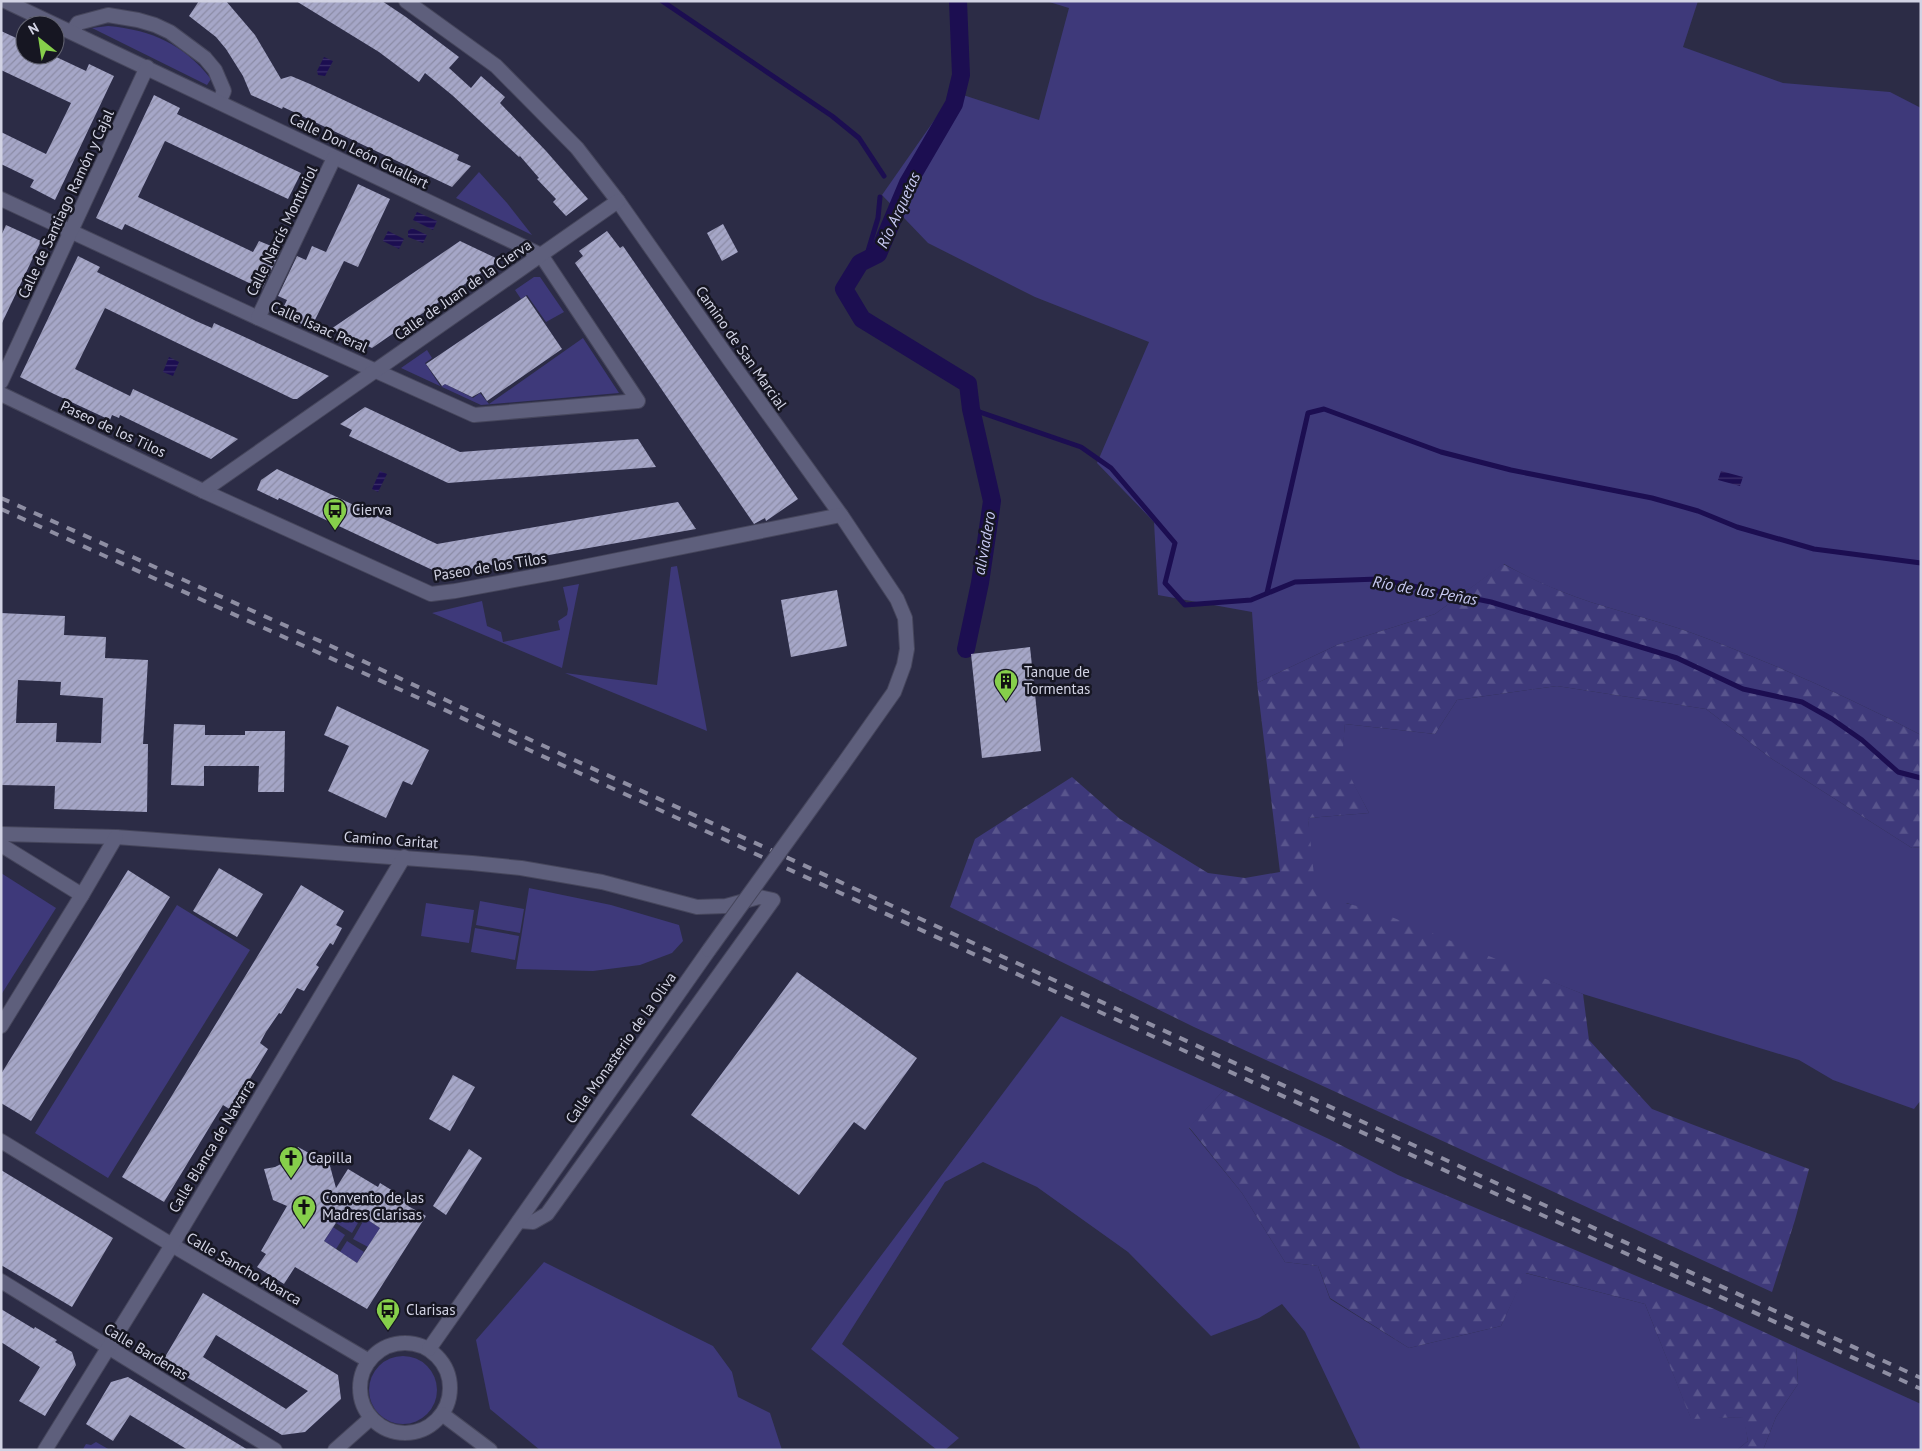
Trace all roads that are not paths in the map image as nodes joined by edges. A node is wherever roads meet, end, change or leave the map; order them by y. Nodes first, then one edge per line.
1 (5, 1) edge
2 (406, 1) edge
3 (72, 32) junction
4 (147, 67) junction
5 (219, 102) junction
6 (334, 158) junction
7 (1, 199) edge
8 (618, 201) junction
9 (71, 231) junction
10 (541, 256) junction
11 (258, 318) junction
12 (376, 371) junction
13 (1, 382) edge
14 (1, 394) edge
15 (204, 491) junction
16 (841, 515) junction
17 (841, 767) joint
18 (1, 834) edge
19 (116, 837) junction
20 (1, 844) edge
21 (404, 857) junction
22 (82, 896) junction
23 (1, 1026) edge
24 (1, 1141) edge
25 (519, 1221) junction
26 (172, 1245) junction
27 (1, 1281) edge
28 (108, 1348) junction
29 (429, 1349) junction
30 (368, 1361) junction
31 (442, 1414) junction
32 (371, 1418) junction
33 (45, 1450) edge
34 (275, 1450) edge
35 (335, 1450) edge
36 (490, 1450) edge

1 - 3 street, Calle Don León Guallart
2 - 8 street, Camino de San Marcial
3 - 4 street, Calle Don León Guallart
3 - 5 street
4 - 5 street, Calle Don León Guallart
4 - 9 street, Calle de Santiago Ramón y Cajal
5 - 6 street, Calle Don León Guallart
6 - 10 street, Calle Don León Guallart
6 - 11 street, Calle Narcís Monturiol
7 - 9 street, Calle Isaac Peral
8 - 10 street, Calle de Juan de la Cierva
8 - 16 street, Camino de San Marcial
9 - 11 street, Calle Isaac Peral
9 - 13 street, Calle de Santiago Ramón y Cajal
10 - 12 street, Calle de Juan de la Cierva
10 - 12 street, Calle Isaac Peral
11 - 12 street, Calle Isaac Peral
12 - 15 street, Calle de Juan de la Cierva
14 - 15 street, Paseo de los Tilos
15 - 16 street, Paseo de los Tilos
16 - 17 street, Camino de San Marcial
17 - 25 street, Calle Monasterio de la Oliva, bridge
18 - 19 street, Camino Caritat
19 - 21 street, Camino Caritat
19 - 22 street
20 - 22 street
21 - 25 street, Camino Caritat
21 - 26 street, Calle Blanca de Navarra
22 - 23 street
24 - 26 street, Calle Sancho Abarca
25 - 29 street, Calle Monasterio de la Oliva
26 - 28 street, Calle Blanca de Navarra
26 - 30 street, Calle Sancho Abarca
27 - 28 street, Calle Bardenas
28 - 33 street, Calle Blanca de Navarra
28 - 34 street, Calle Bardenas
29 - 30 street
29 - 31 street
30 - 32 street
31 - 32 street
31 - 36 street
32 - 35 street

